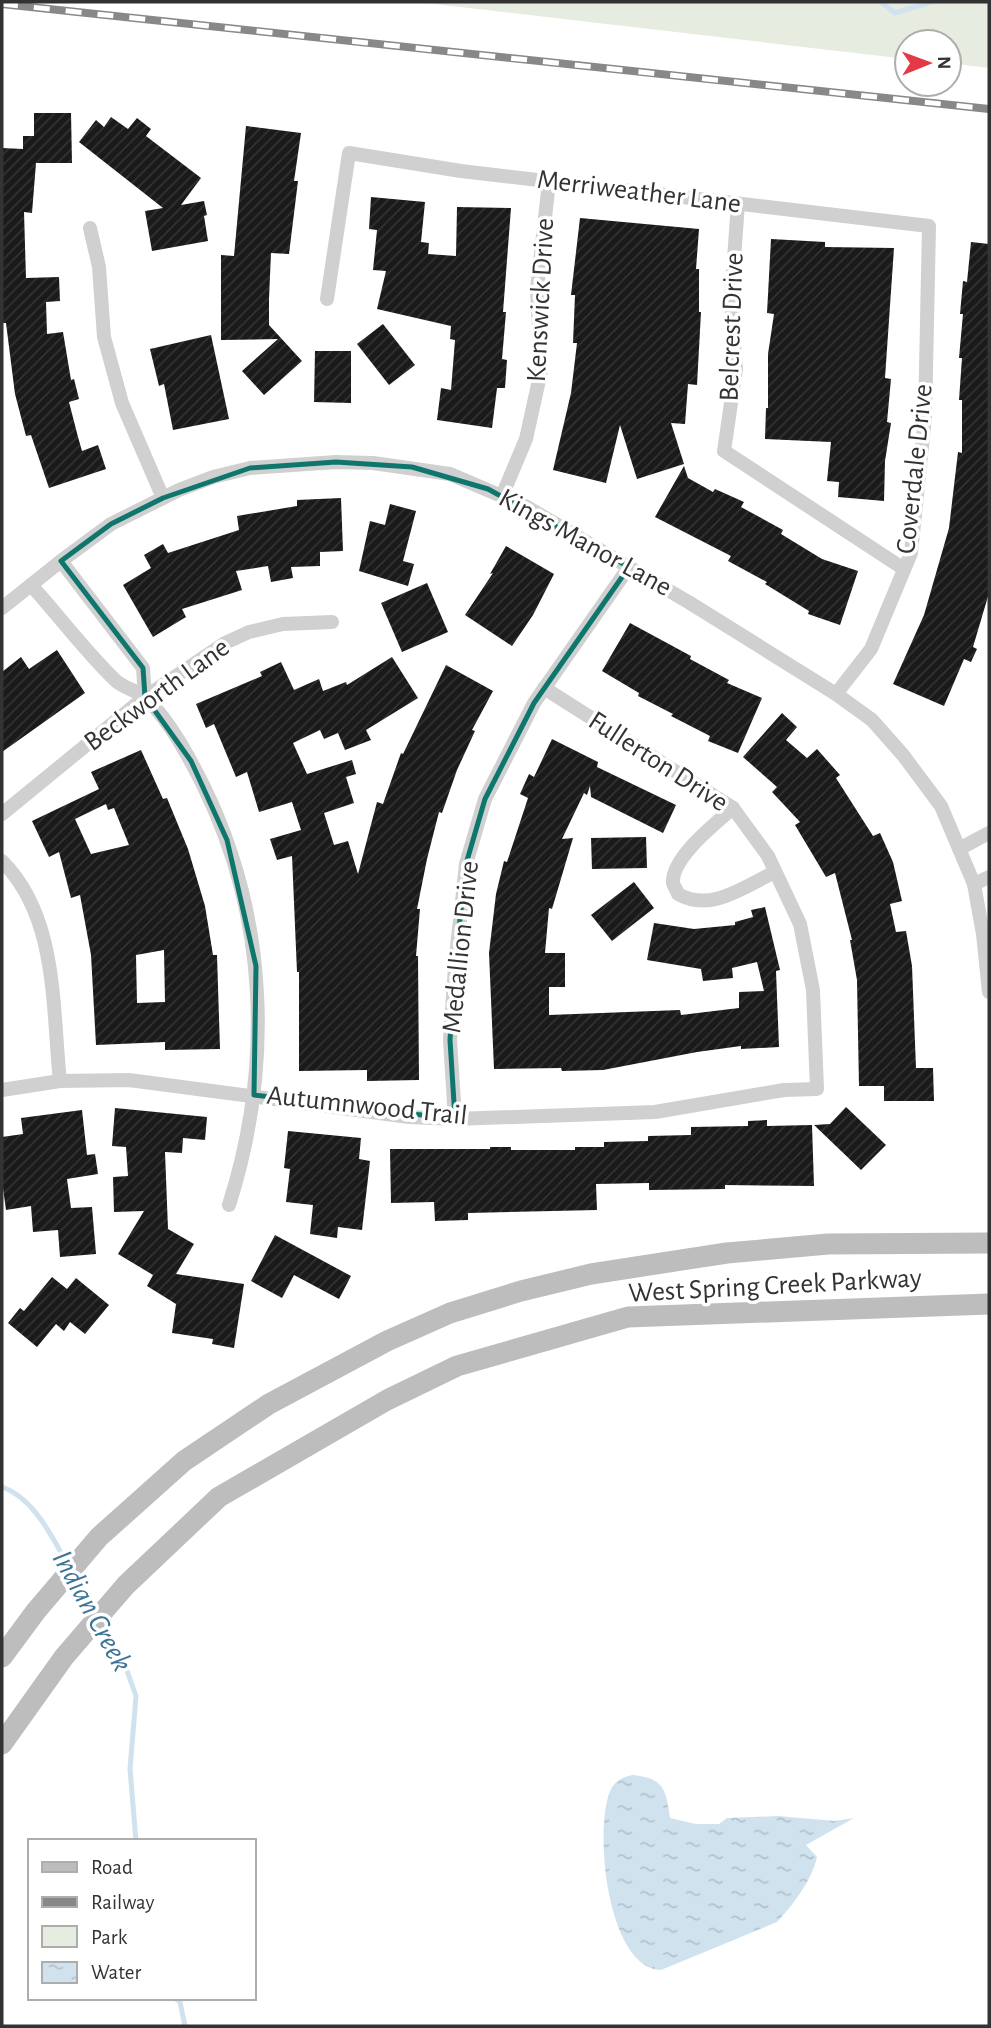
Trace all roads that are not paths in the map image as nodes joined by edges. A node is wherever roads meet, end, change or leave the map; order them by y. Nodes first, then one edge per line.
1 (549, 182) junction
2 (738, 204) junction
3 (929, 226) joint
4 (90, 228) dead end
5 (327, 299) dead end
6 (502, 496) junction
7 (163, 498) junction
8 (61, 561) junction
9 (629, 567) junction
10 (904, 569) junction
11 (31, 585) junction
12 (2, 608) edge
13 (332, 622) dead end
14 (544, 688) junction
15 (836, 694) junction
16 (145, 697) junction
17 (733, 808) junction
18 (2, 814) edge
19 (989, 833) edge
20 (958, 849) junction
21 (2, 861) edge
22 (775, 872) junction
23 (989, 877) edge
24 (974, 884) junction
25 (989, 992) edge
26 (60, 1081) junction
27 (817, 1089) joint
28 (2, 1090) edge
29 (254, 1095) junction
30 (455, 1119) junction
31 (229, 1205) dead end
32 (989, 1243) edge
33 (989, 1304) edge
34 (2, 1657) edge
35 (2, 1744) edge

1 - 2 street, Merriweather Lane
1 - 5 street, Merriweather Lane
1 - 6 street, Kenswick Drive
2 - 3 street, Merriweather Lane
2 - 10 street, Belcrest Drive
3 - 10 street, Coverdale Drive
4 - 7 street
6 - 7 street, Kings Manor Lane
6 - 9 street, Kings Manor Lane
7 - 8 street, Kings Manor Lane
8 - 11 street, Kings Manor Lane
8 - 16 street
9 - 14 street, Medallion Drive
9 - 15 street, Kings Manor Lane
10 - 15 street, Coverdale Drive
11 - 12 street, Kings Manor Lane
11 - 16 street
13 - 16 street, Beckworth Lane
14 - 17 street, Fullerton Drive
14 - 30 street, Medallion Drive
15 - 20 street, Kings Manor Lane
16 - 18 street, Beckworth Lane
16 - 29 street
17 - 22 street, Fullerton Drive
17 - 22 street
19 - 20 street
20 - 24 street, Kings Manor Lane
21 - 26 street
22 - 27 street, Fullerton Drive
23 - 24 street
24 - 25 street, Kings Manor Lane
26 - 28 street, Autumnwood Trail
26 - 29 street, Autumnwood Trail
27 - 30 street, Autumnwood Trail
29 - 30 street, Autumnwood Trail
29 - 31 street
32 - 34 main road, West Spring Creek Parkway
33 - 35 main road, West Spring Creek Parkway

